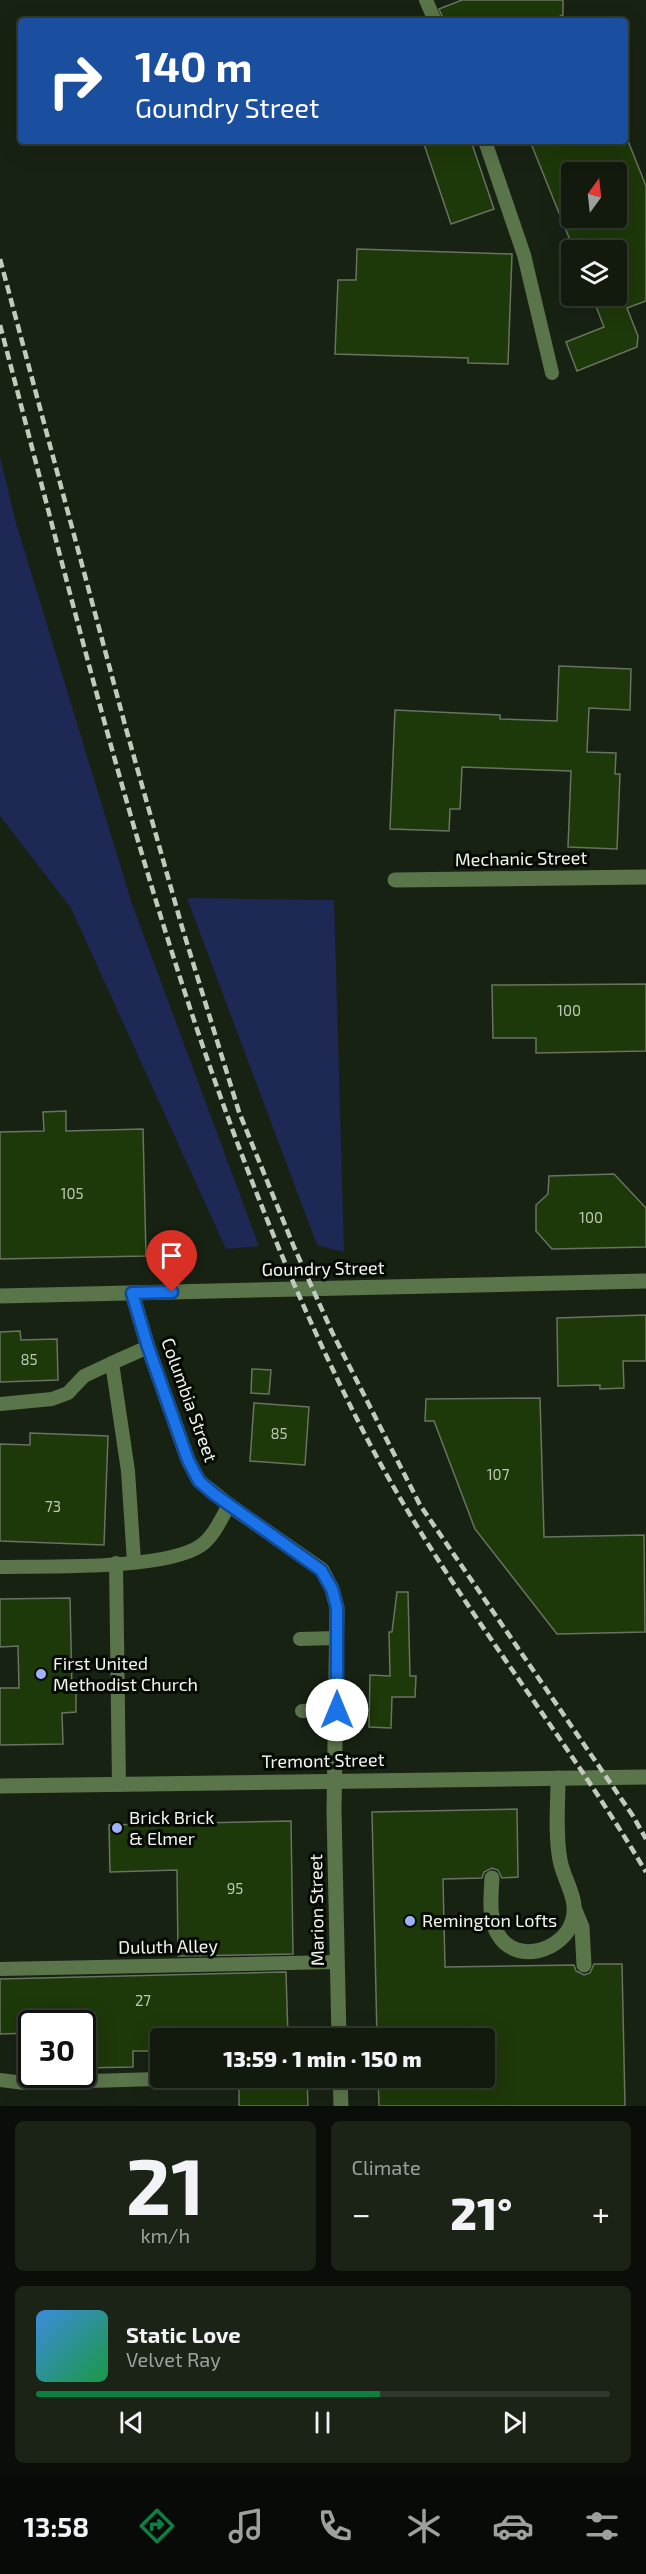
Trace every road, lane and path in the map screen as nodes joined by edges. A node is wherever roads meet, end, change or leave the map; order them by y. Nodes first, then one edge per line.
1 (426, 0) edge
2 (434, 18) edge
3 (486, 144) edge
4 (552, 372) dead end
5 (646, 877) edge
6 (395, 880) dead end
7 (646, 1281) edge
8 (132, 1293) junction
9 (0, 1296) edge
10 (148, 1347) junction
11 (112, 1363) junction
12 (0, 1404) edge
13 (229, 1505) junction
14 (134, 1562) junction
15 (116, 1563) junction
16 (0, 1567) edge
17 (300, 1638) dead end
18 (337, 1638) junction
19 (337, 1710) junction
20 (302, 1711) dead end
21 (646, 1777) edge
22 (558, 1778) junction
23 (335, 1780) junction
24 (119, 1785) junction
25 (0, 1786) edge
26 (492, 1878) dead end
27 (575, 1910) junction
28 (337, 1962) junction
29 (584, 1965) dead end
30 (0, 1970) edge
31 (339, 2028) edge
32 (150, 2079) edge
33 (0, 2080) edge
34 (340, 2088) edge
35 (341, 2106) edge

1 - 2 lane
3 - 4 lane
5 - 6 street, Mechanic Street
7 - 8 street, Goundry Street
8 - 9 street, Goundry Street
8 - 10 street, Columbia Street
10 - 11 lane
10 - 13 street, Columbia Street
11 - 12 lane
11 - 14 lane
13 - 14 lane
13 - 18 street, Columbia Street
14 - 15 lane
15 - 16 lane
15 - 24 lane
17 - 18 lane
18 - 19 street, Columbia Street
19 - 20 lane
19 - 23 street, Columbia Street
21 - 22 street, Tremont Street
22 - 23 street, Tremont Street
22 - 27 street
23 - 24 street, Tremont Street
23 - 28 street, Marion Street
24 - 25 street, Tremont Street
26 - 27 street
27 - 29 street
28 - 30 lane, Duluth Alley
28 - 31 street, Marion Street
32 - 33 lane
34 - 35 street

